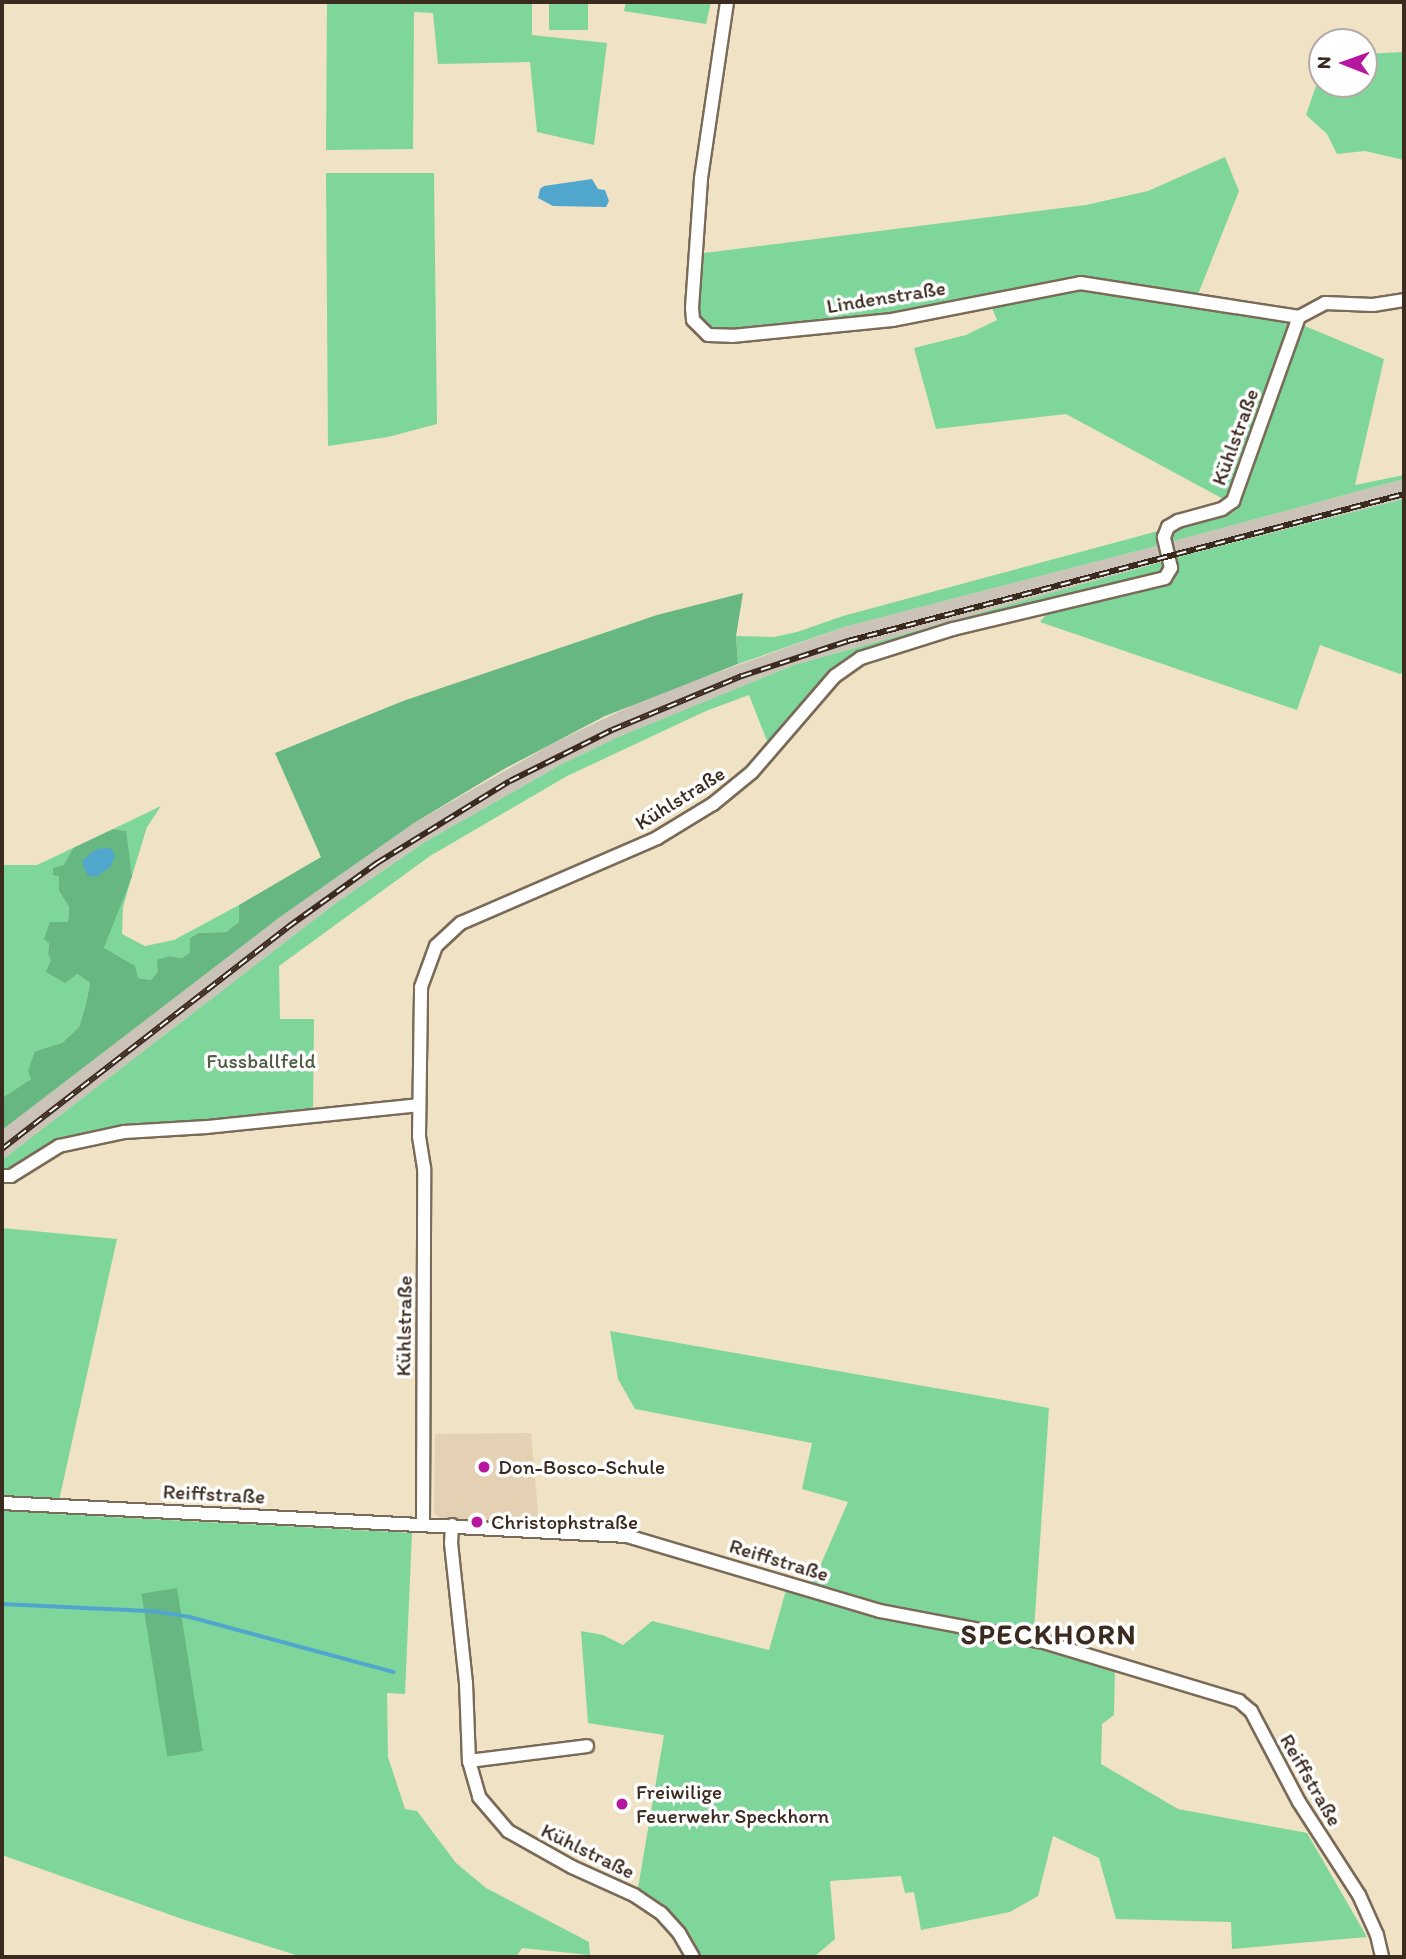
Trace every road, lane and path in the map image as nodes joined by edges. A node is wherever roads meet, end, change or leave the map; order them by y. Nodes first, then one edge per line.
1 (727, 2) edge
2 (1404, 300) edge
3 (1299, 317) junction
4 (419, 1105) junction
5 (2, 1176) edge
6 (2, 1503) edge
7 (424, 1524) junction
8 (452, 1525) junction
9 (587, 1746) dead end
10 (469, 1761) junction
11 (694, 1957) edge
12 (1382, 1957) edge

1 - 3 street, Lindenstraße
2 - 3 street
3 - 4 street, Kühlstraße
4 - 5 street
4 - 7 street, Kühlstraße
6 - 7 street, Reiffstraße
7 - 8 street, Reiffstraße
8 - 10 street, Kühlstraße
8 - 12 street, Reiffstraße
9 - 10 street
10 - 11 street, Kühlstraße

